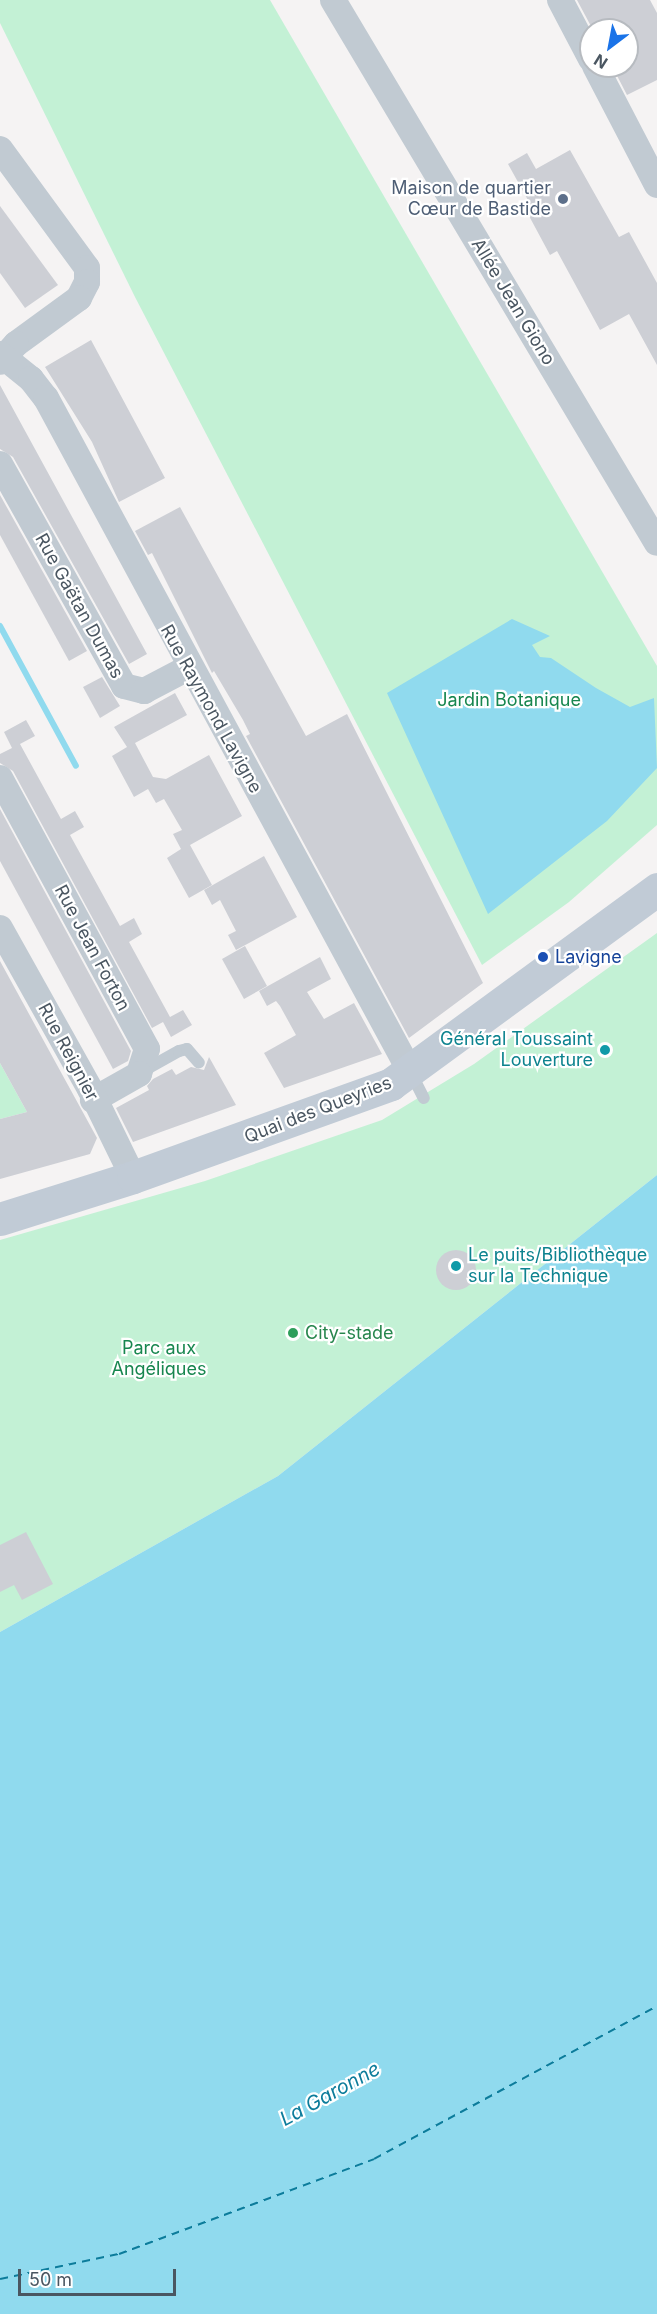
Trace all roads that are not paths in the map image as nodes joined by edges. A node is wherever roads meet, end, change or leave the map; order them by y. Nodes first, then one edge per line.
1 (333, 0) edge
2 (560, 0) edge
3 (579, 36) edge
4 (601, 78) edge
5 (0, 149) edge
6 (657, 185) edge
7 (1, 358) edge
8 (0, 464) edge
9 (657, 543) edge
10 (188, 668) junction
11 (0, 778) edge
12 (657, 889) edge
13 (0, 928) edge
14 (199, 1063) dead end
15 (139, 1074) junction
16 (417, 1085) junction
17 (93, 1100) junction
18 (133, 1177) junction
19 (0, 1218) edge

1 - 9 street, Allée Jean Giono
2 - 3 street
4 - 6 street
5 - 7 street
7 - 10 street, Rue Raymond Lavigne
8 - 10 street, Rue Gaëtan Dumas
10 - 16 street, Rue Raymond Lavigne
11 - 15 street, Rue Jean Forton
12 - 16 main road, Quai des Queyries
13 - 17 street, Rue Reignier
14 - 15 lane
15 - 17 street
16 - 18 main road, Quai des Queyries
17 - 18 street, Rue Reignier
18 - 19 main road, Quai des Queyries

